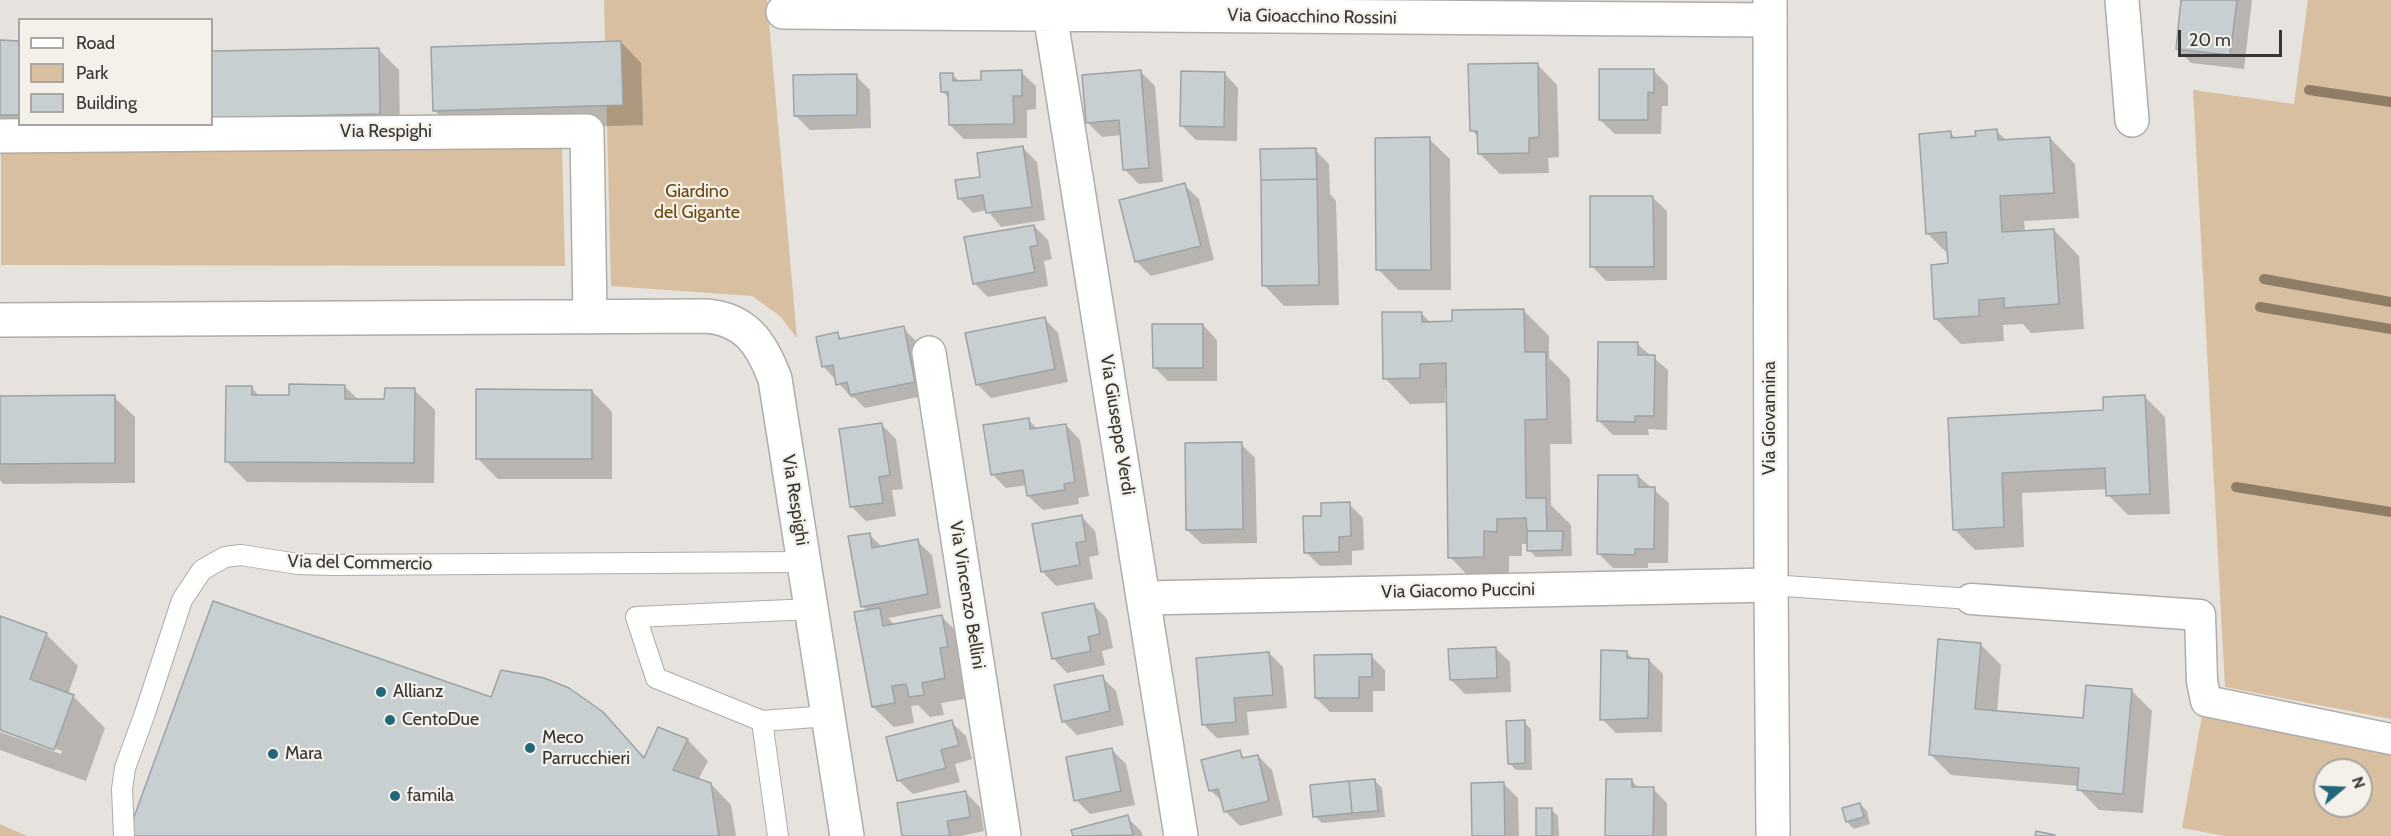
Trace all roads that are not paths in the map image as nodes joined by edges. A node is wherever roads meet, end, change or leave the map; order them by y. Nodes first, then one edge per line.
1 (2122, 0) edge
2 (1770, 10) edge
3 (783, 12) dead end
4 (1050, 14) junction
5 (2132, 120) dead end
6 (0, 136) edge
7 (590, 316) junction
8 (0, 320) edge
9 (929, 353) dead end
10 (805, 562) junction
11 (1771, 585) junction
12 (1145, 598) junction
13 (1971, 598) joint
14 (812, 609) junction
15 (828, 716) junction
16 (762, 721) junction
17 (2391, 739) edge
18 (124, 836) edge
19 (778, 836) edge
20 (847, 836) edge
21 (1004, 836) edge
22 (1181, 836) edge
23 (1773, 836) edge

1 - 5 street
2 - 4 street, Via Gioacchino Rossini
2 - 11 street, Via Giovannina
3 - 4 street, Via Gioacchino Rossini
4 - 12 street, Via Giuseppe Verdi
6 - 7 street, Via Respighi
7 - 8 street, Via Respighi
7 - 10 street, Via Respighi
9 - 21 street, Via Vincenzo Bellini
10 - 14 street, Via Respighi
10 - 18 lane, Via del Commercio
11 - 12 street, Via Giacomo Puccini
11 - 13 lane
11 - 23 street, Via Giovannina
12 - 22 street, Via Giuseppe Verdi
13 - 17 street
14 - 15 street, Via Respighi
14 - 16 lane
15 - 16 lane
15 - 20 street, Via Respighi
16 - 19 lane

